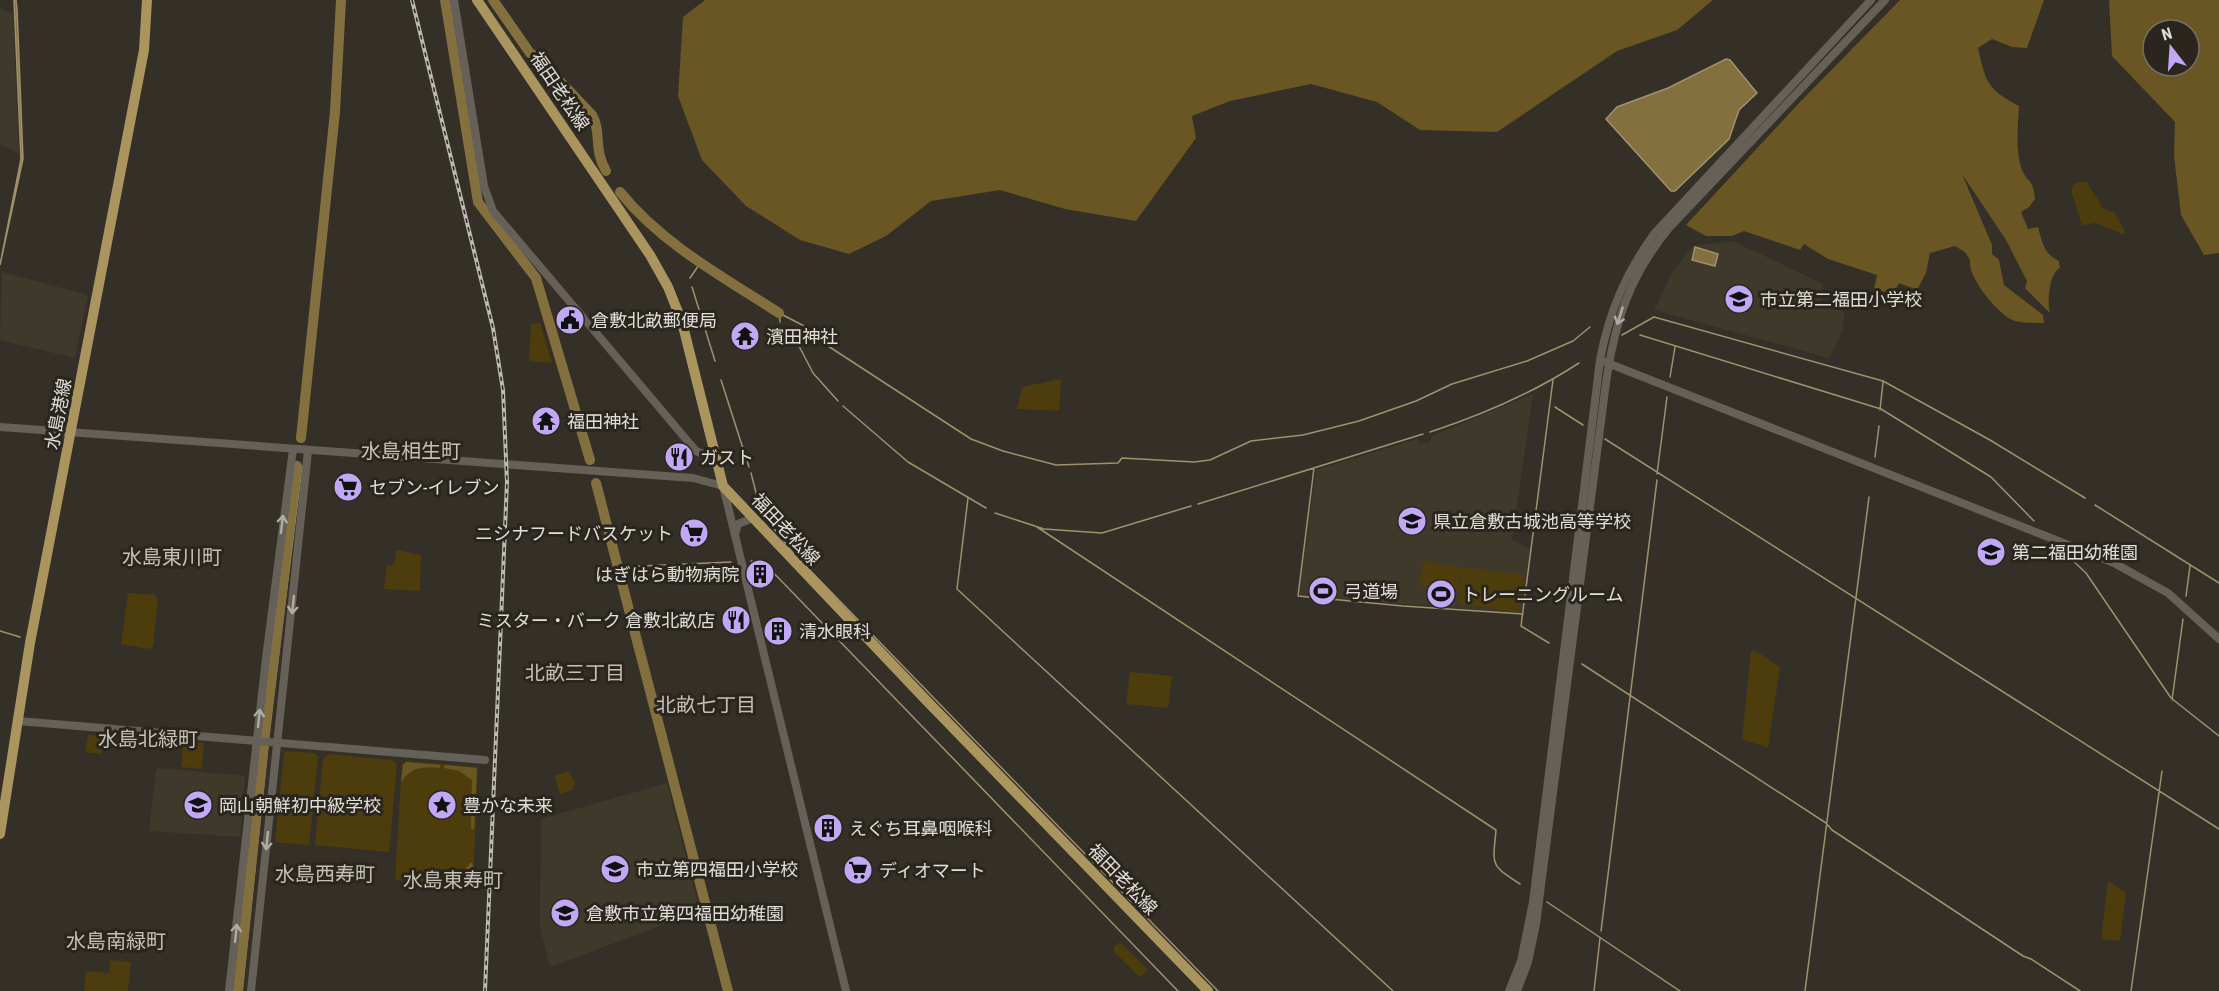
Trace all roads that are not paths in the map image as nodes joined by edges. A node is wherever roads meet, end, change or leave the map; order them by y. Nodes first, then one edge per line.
1 (147, 0) edge
2 (454, 0) edge
3 (477, 0) edge
4 (1871, 0) edge
5 (1885, 0) edge
6 (1604, 362) junction
7 (3, 428) edge
8 (70, 434) junction
9 (293, 449) junction
10 (308, 451) junction
11 (715, 452) junction
12 (723, 486) junction
13 (753, 518) junction
14 (735, 536) junction
15 (2219, 639) edge
16 (18, 721) junction
17 (267, 742) junction
18 (485, 760) dead end
19 (0, 834) edge
20 (230, 991) edge
21 (250, 991) edge
22 (846, 991) edge
23 (1208, 991) edge
24 (1509, 991) edge
25 (1517, 991) edge

1 - 8 main road, 水島港線
2 - 11 street
3 - 11 main road, 福田老松線
4 - 6 street
5 -> 6 street
6 - 15 street
6 - 24 street
6 - 25 street
7 - 8 street
8 - 9 street
8 - 16 main road, 水島港線
9 - 10 street
17 -> 9 street
10 - 12 street
10 -> 17 street
11 - 12 main road, 福田老松線
12 - 13 main road, 福田老松線
12 - 14 street
13 - 14 street
13 - 23 main road, 福田老松線
14 - 22 street
16 - 17 street
16 - 19 main road, 水島港線
17 - 18 street
20 -> 17 street
17 -> 21 street

